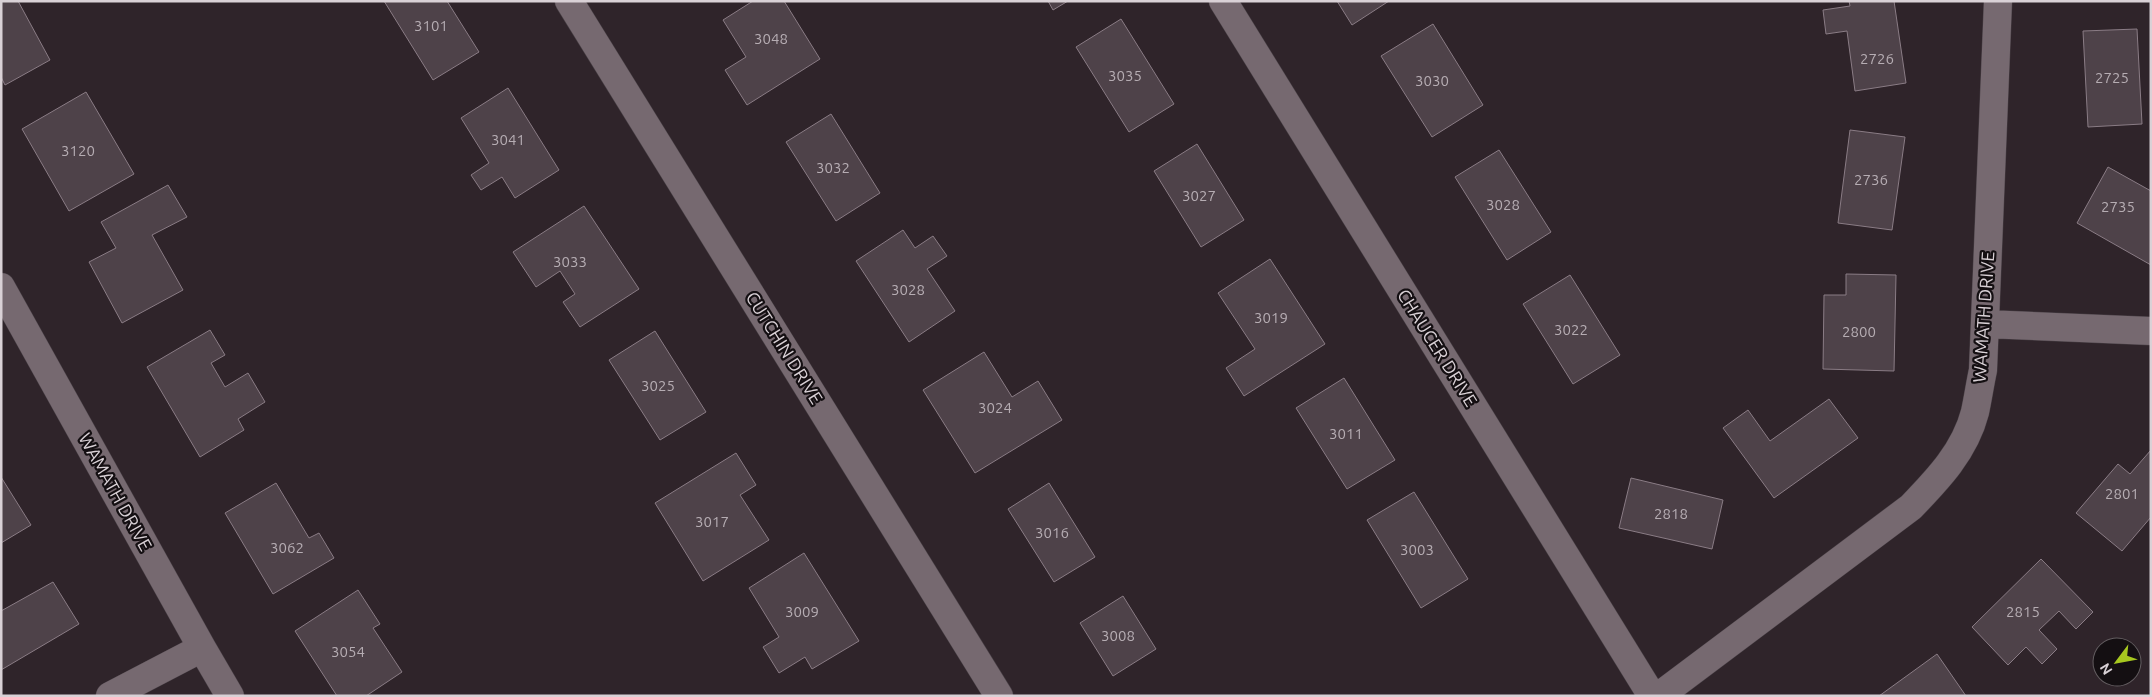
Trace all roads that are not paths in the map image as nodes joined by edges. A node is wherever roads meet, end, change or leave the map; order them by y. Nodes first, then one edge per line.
1 (569, 1) edge
2 (1223, 1) edge
3 (1998, 1) edge
4 (1, 287) edge
5 (1985, 324) junction
6 (2151, 331) edge
7 (202, 648) junction
8 (110, 696) edge
9 (230, 696) edge
10 (999, 696) edge
11 (1652, 696) edge
12 (1659, 696) edge

1 - 10 street, CUTCHIN DRIVE
2 - 11 street, CHAUCER DRIVE
3 - 5 street, WAMATH DRIVE
4 - 7 street, WAMATH DRIVE
5 - 6 street
5 - 12 street, WAMATH DRIVE
7 - 8 street
7 - 9 street, WAMATH DRIVE

